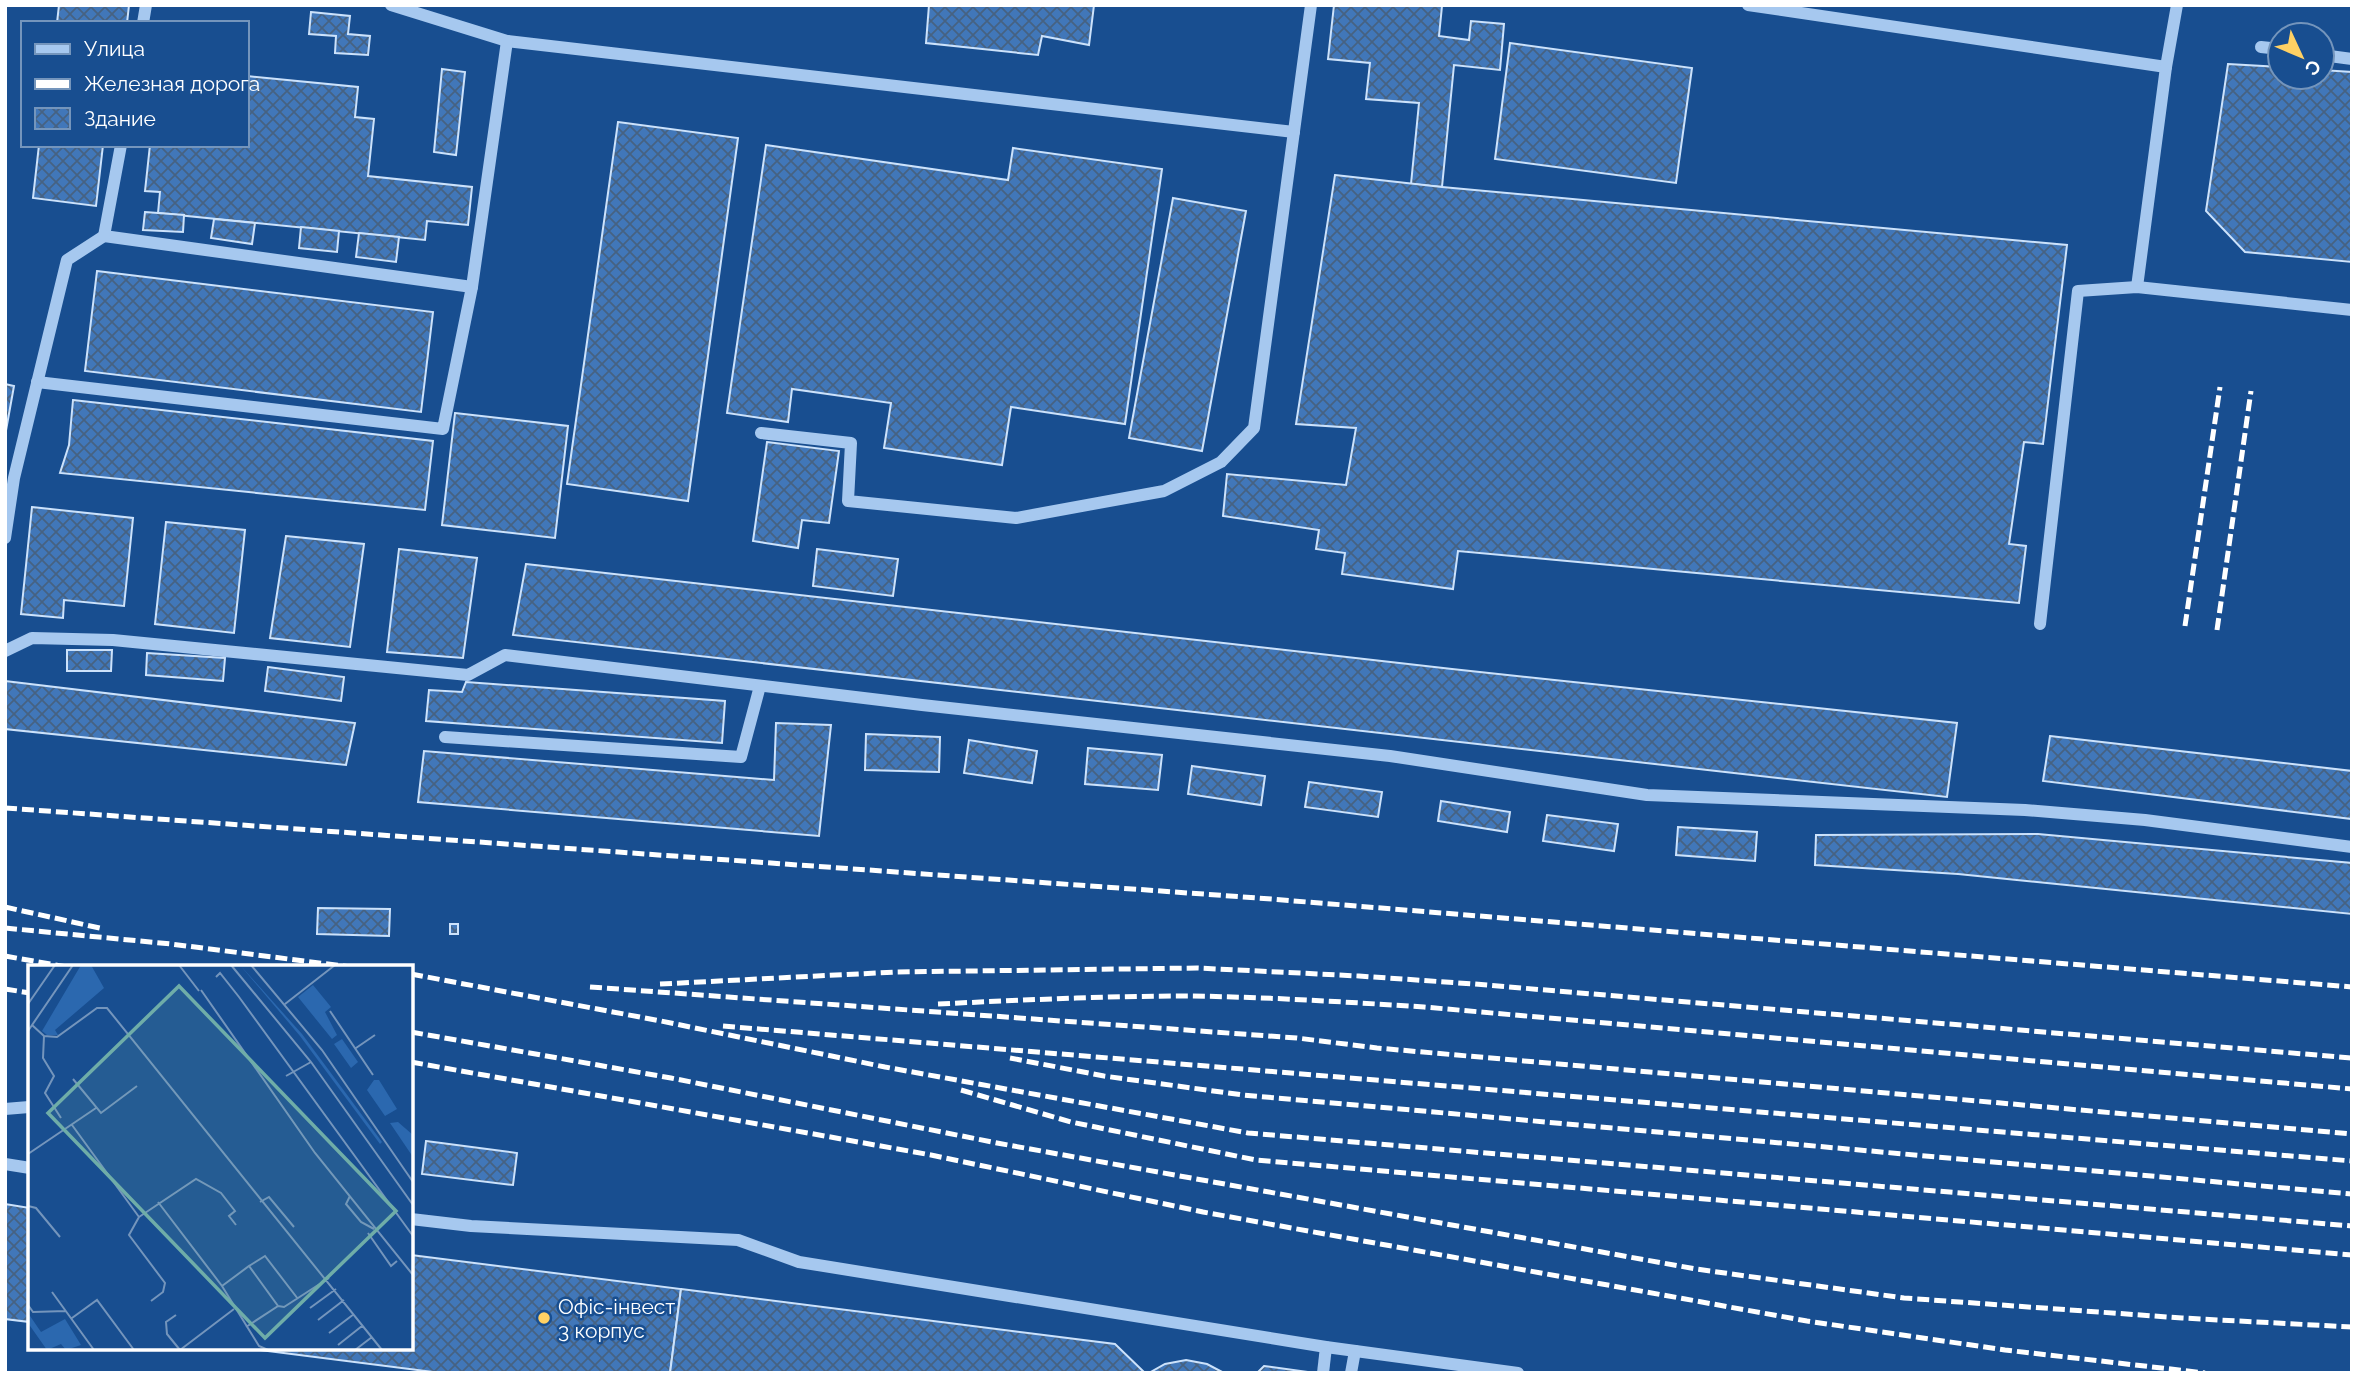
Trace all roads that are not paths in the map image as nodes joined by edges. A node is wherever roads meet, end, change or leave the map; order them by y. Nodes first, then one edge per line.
1 (391, 5) edge
2 (1311, 5) edge
3 (1748, 5) edge
4 (2178, 5) edge
5 (507, 41) junction
6 (2261, 47) dead end
7 (2266, 48) edge
8 (2166, 67) junction
9 (1294, 132) junction
10 (121, 147) edge
11 (104, 236) junction
12 (472, 287) junction
13 (2137, 287) junction
14 (2352, 310) edge
15 (37, 382) junction
16 (761, 433) dead end
17 (5, 538) edge
18 (2040, 624) dead end
19 (5, 650) edge
20 (760, 686) junction
21 (445, 737) dead end
22 (2352, 847) edge
23 (28, 1107) edge
24 (5, 1109) edge
25 (28, 1160) edge
26 (9, 1165) edge
27 (28, 1168) edge
28 (413, 1219) edge
29 (1326, 1347) junction
30 (1355, 1351) junction
31 (1323, 1373) edge
32 (1351, 1373) edge
33 (1518, 1373) edge

1 - 5 lane
2 - 9 lane
3 - 8 lane
4 - 8 lane
5 - 9 lane
5 - 12 lane
6 - 7 lane
8 - 13 lane
9 - 16 lane
10 - 11 lane
11 - 12 lane
11 - 15 lane
12 - 15 lane
13 - 14 lane
13 - 18 lane
15 - 17 lane
19 - 20 lane
20 - 21 lane
20 - 22 lane
23 - 24 lane
25 - 26 lane
26 - 27 lane
28 - 29 lane
29 - 30 lane
29 - 31 lane
30 - 32 lane
30 - 33 lane

